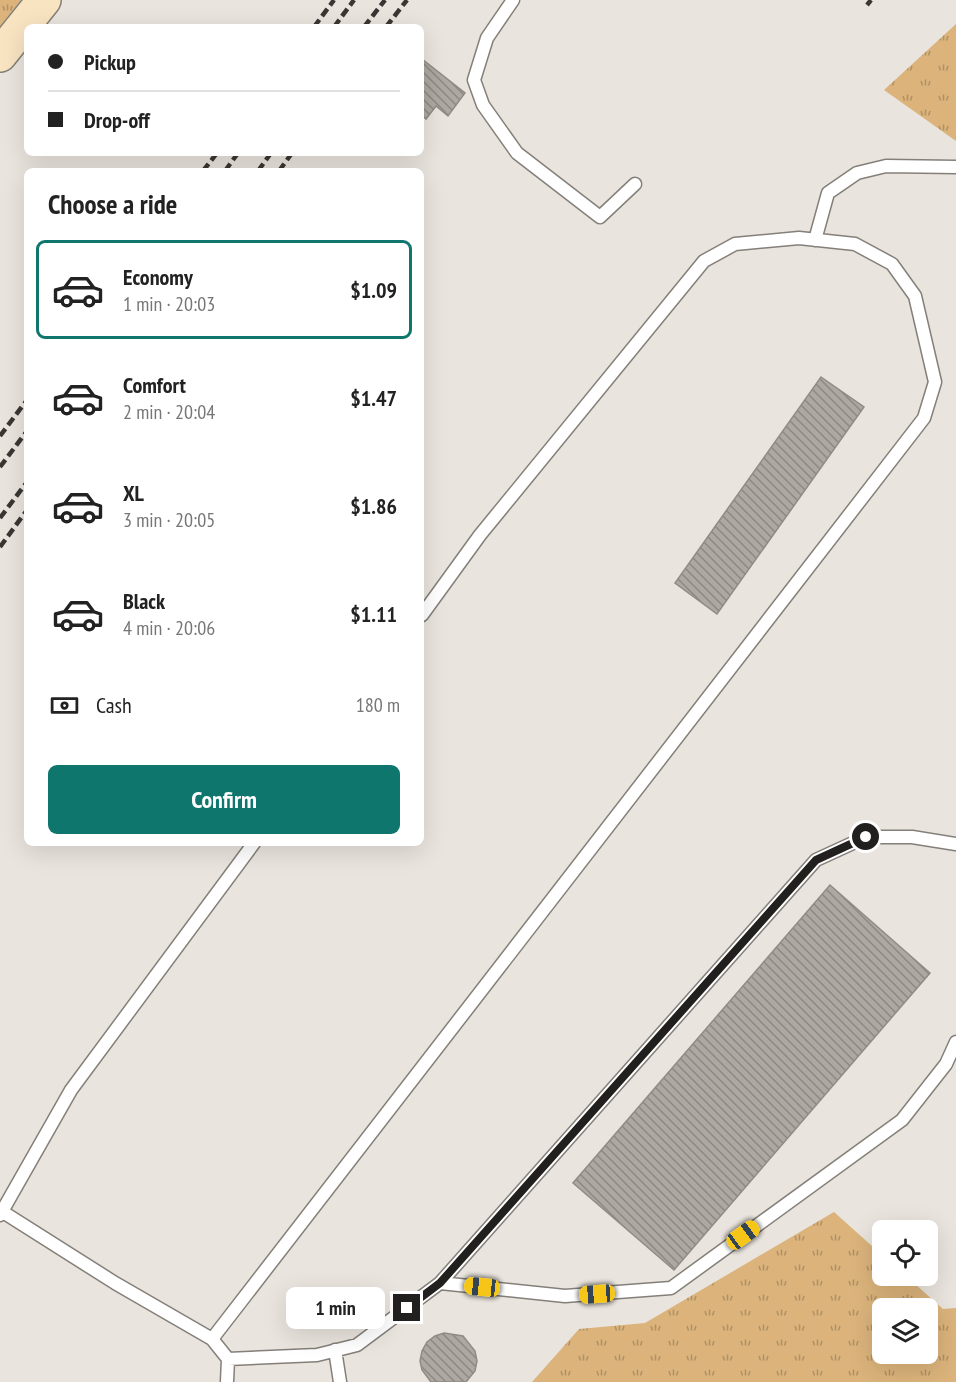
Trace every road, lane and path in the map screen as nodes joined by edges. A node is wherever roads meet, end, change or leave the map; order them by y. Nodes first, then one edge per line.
1 (44, 0) edge
2 (513, 0) edge
3 (25, 24) edge
4 (24, 25) edge
5 (0, 55) edge
6 (956, 167) edge
7 (635, 184) dead end
8 (815, 240) junction
9 (424, 612) edge
10 (956, 844) edge
11 (252, 846) edge
12 (956, 1042) edge
13 (2, 1214) edge
14 (440, 1283) junction
15 (212, 1339) junction
16 (335, 1350) junction
17 (228, 1359) junction
18 (227, 1382) edge
19 (340, 1382) edge

1 - 3 main road
2 - 7 lane
4 - 5 main road
6 - 8 lane
8 - 9 lane
8 - 15 lane
10 - 14 lane
11 - 13 lane
12 - 14 lane
13 - 15 lane
14 - 16 lane
15 - 17 lane
16 - 17 lane
16 - 19 lane
17 - 18 lane

